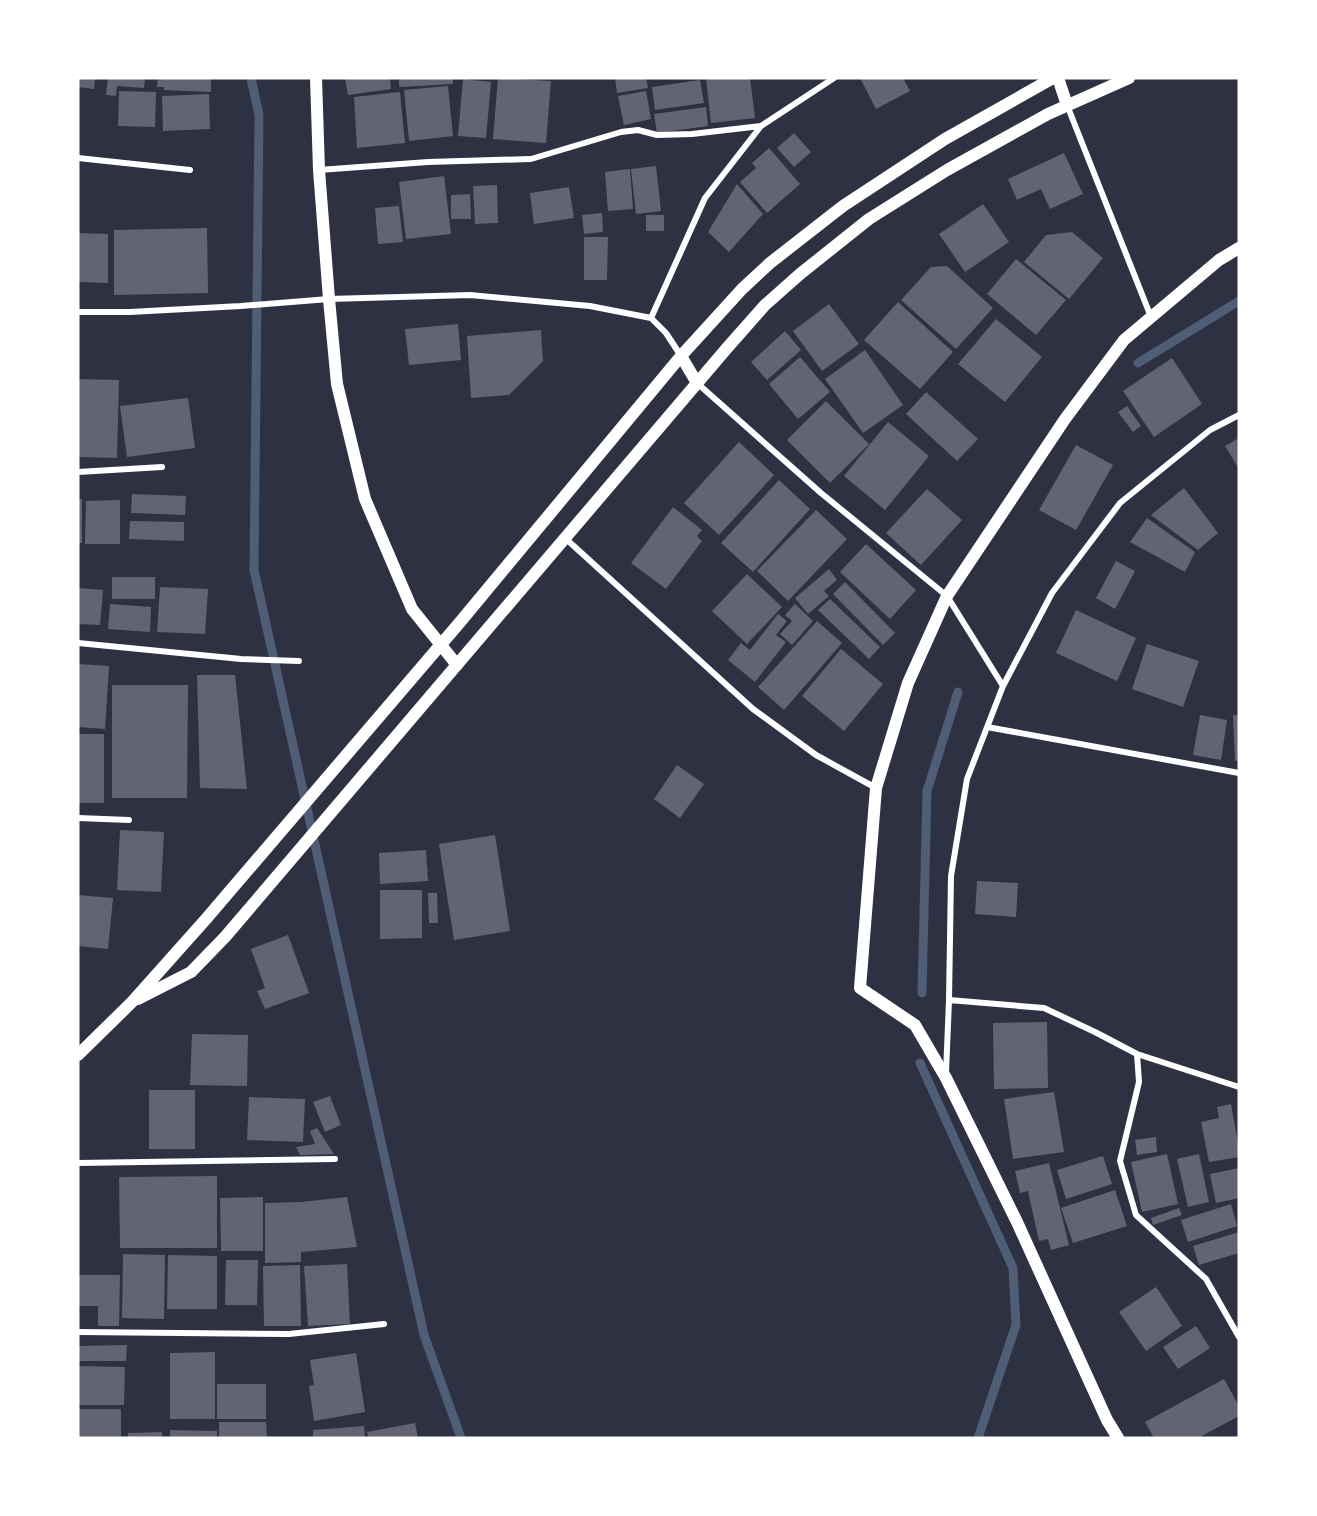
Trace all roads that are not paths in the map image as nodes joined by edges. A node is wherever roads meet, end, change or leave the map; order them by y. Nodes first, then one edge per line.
1 (316, 78) edge
2 (834, 78) edge
3 (1053, 78) edge
4 (1058, 78) edge
5 (1129, 78) edge
6 (1067, 105) junction
7 (760, 126) junction
8 (78, 158) edge
9 (190, 170) dead end
10 (319, 170) junction
11 (1239, 248) edge
12 (329, 299) junction
13 (78, 312) edge
14 (651, 318) junction
15 (1151, 318) junction
16 (681, 356) junction
17 (697, 383) junction
18 (1239, 415) edge
19 (162, 467) dead end
20 (78, 472) edge
21 (565, 538) junction
22 (947, 596) junction
23 (78, 643) edge
24 (441, 644) junction
25 (299, 661) dead end
26 (457, 664) junction
27 (1003, 686) junction
28 (987, 727) junction
29 (1239, 773) edge
30 (876, 788) junction
31 (78, 818) edge
32 (129, 820) dead end
33 (949, 1000) junction
34 (132, 1002) junction
35 (1137, 1054) junction
36 (78, 1055) edge
37 (946, 1078) junction
38 (1239, 1088) edge
39 (335, 1159) dead end
40 (78, 1163) edge
41 (384, 1324) dead end
42 (78, 1332) edge
43 (1239, 1337) edge
44 (1118, 1438) edge

1 - 10 main road
2 - 7 street
3 - 16 main road
4 - 6 main road
5 - 6 main road
6 - 15 street
6 - 17 main road
7 - 10 street
7 - 14 street
8 - 9 street
10 - 12 main road
11 - 15 main road
12 - 13 street
12 - 14 street
12 - 24 main road
14 - 16 street
15 - 22 main road
16 - 17 main road
16 - 24 main road
17 - 21 main road
17 - 22 street
18 - 27 street
19 - 20 street
21 - 26 main road
21 - 30 street
22 - 27 street
22 - 30 main road
23 - 25 street
24 - 26 main road
24 - 34 main road
26 - 34 main road
27 - 28 street
28 - 29 street
28 - 33 street
30 - 37 main road
31 - 32 street
33 - 35 street
33 - 37 street
34 - 36 main road
35 - 38 street
35 - 43 street
37 - 44 main road
39 - 40 street
41 - 42 street

